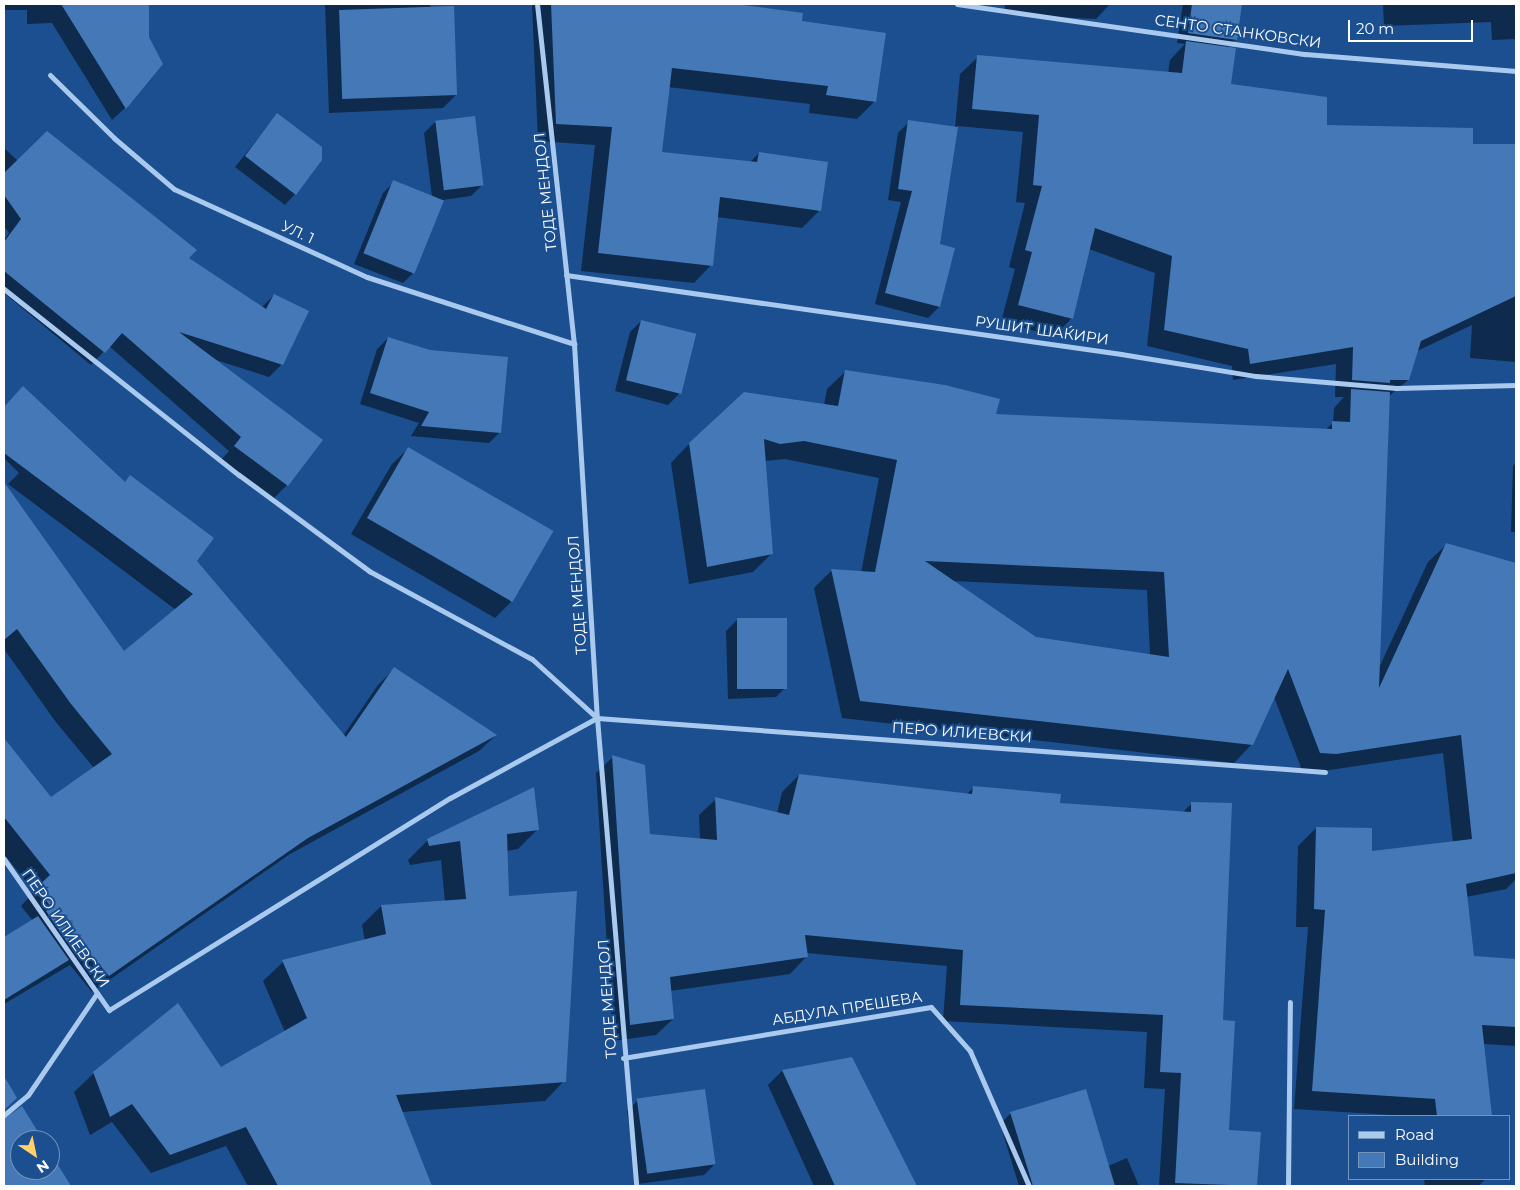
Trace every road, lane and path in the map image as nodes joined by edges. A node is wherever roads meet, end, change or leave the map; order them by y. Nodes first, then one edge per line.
1 (537, 4) edge
2 (957, 4) edge
3 (1516, 71) edge
4 (50, 75) dead end
5 (566, 275) junction
6 (4, 289) edge
7 (574, 344) junction
8 (1516, 385) edge
9 (597, 718) junction
10 (1325, 772) dead end
11 (4, 859) edge
12 (96, 993) junction
13 (1290, 1002) dead end
14 (623, 1058) junction
15 (4, 1115) edge
16 (636, 1186) edge
17 (1029, 1186) edge
18 (1288, 1186) edge

1 - 5 street, ТОДЕ МЕНДОЛ
2 - 3 street, СЕНТО СТАНКОВСКИ
4 - 7 street, УЛ. 1
5 - 7 street, ТОДЕ МЕНДОЛ
5 - 8 street, РУШИТ ШАЌИРИ
6 - 9 street
7 - 9 street, ТОДЕ МЕНДОЛ
9 - 10 street, ПЕРО ИЛИЕВСКИ
9 - 12 street, ПЕРО ИЛИЕВСКИ
9 - 14 street, ТОДЕ МЕНДОЛ
11 - 12 street, ПЕРО ИЛИЕВСКИ
12 - 15 street
13 - 18 street
14 - 16 street, ТОДЕ МЕНДОЛ
14 - 17 street, АБДУЛА ПРЕШЕВА

